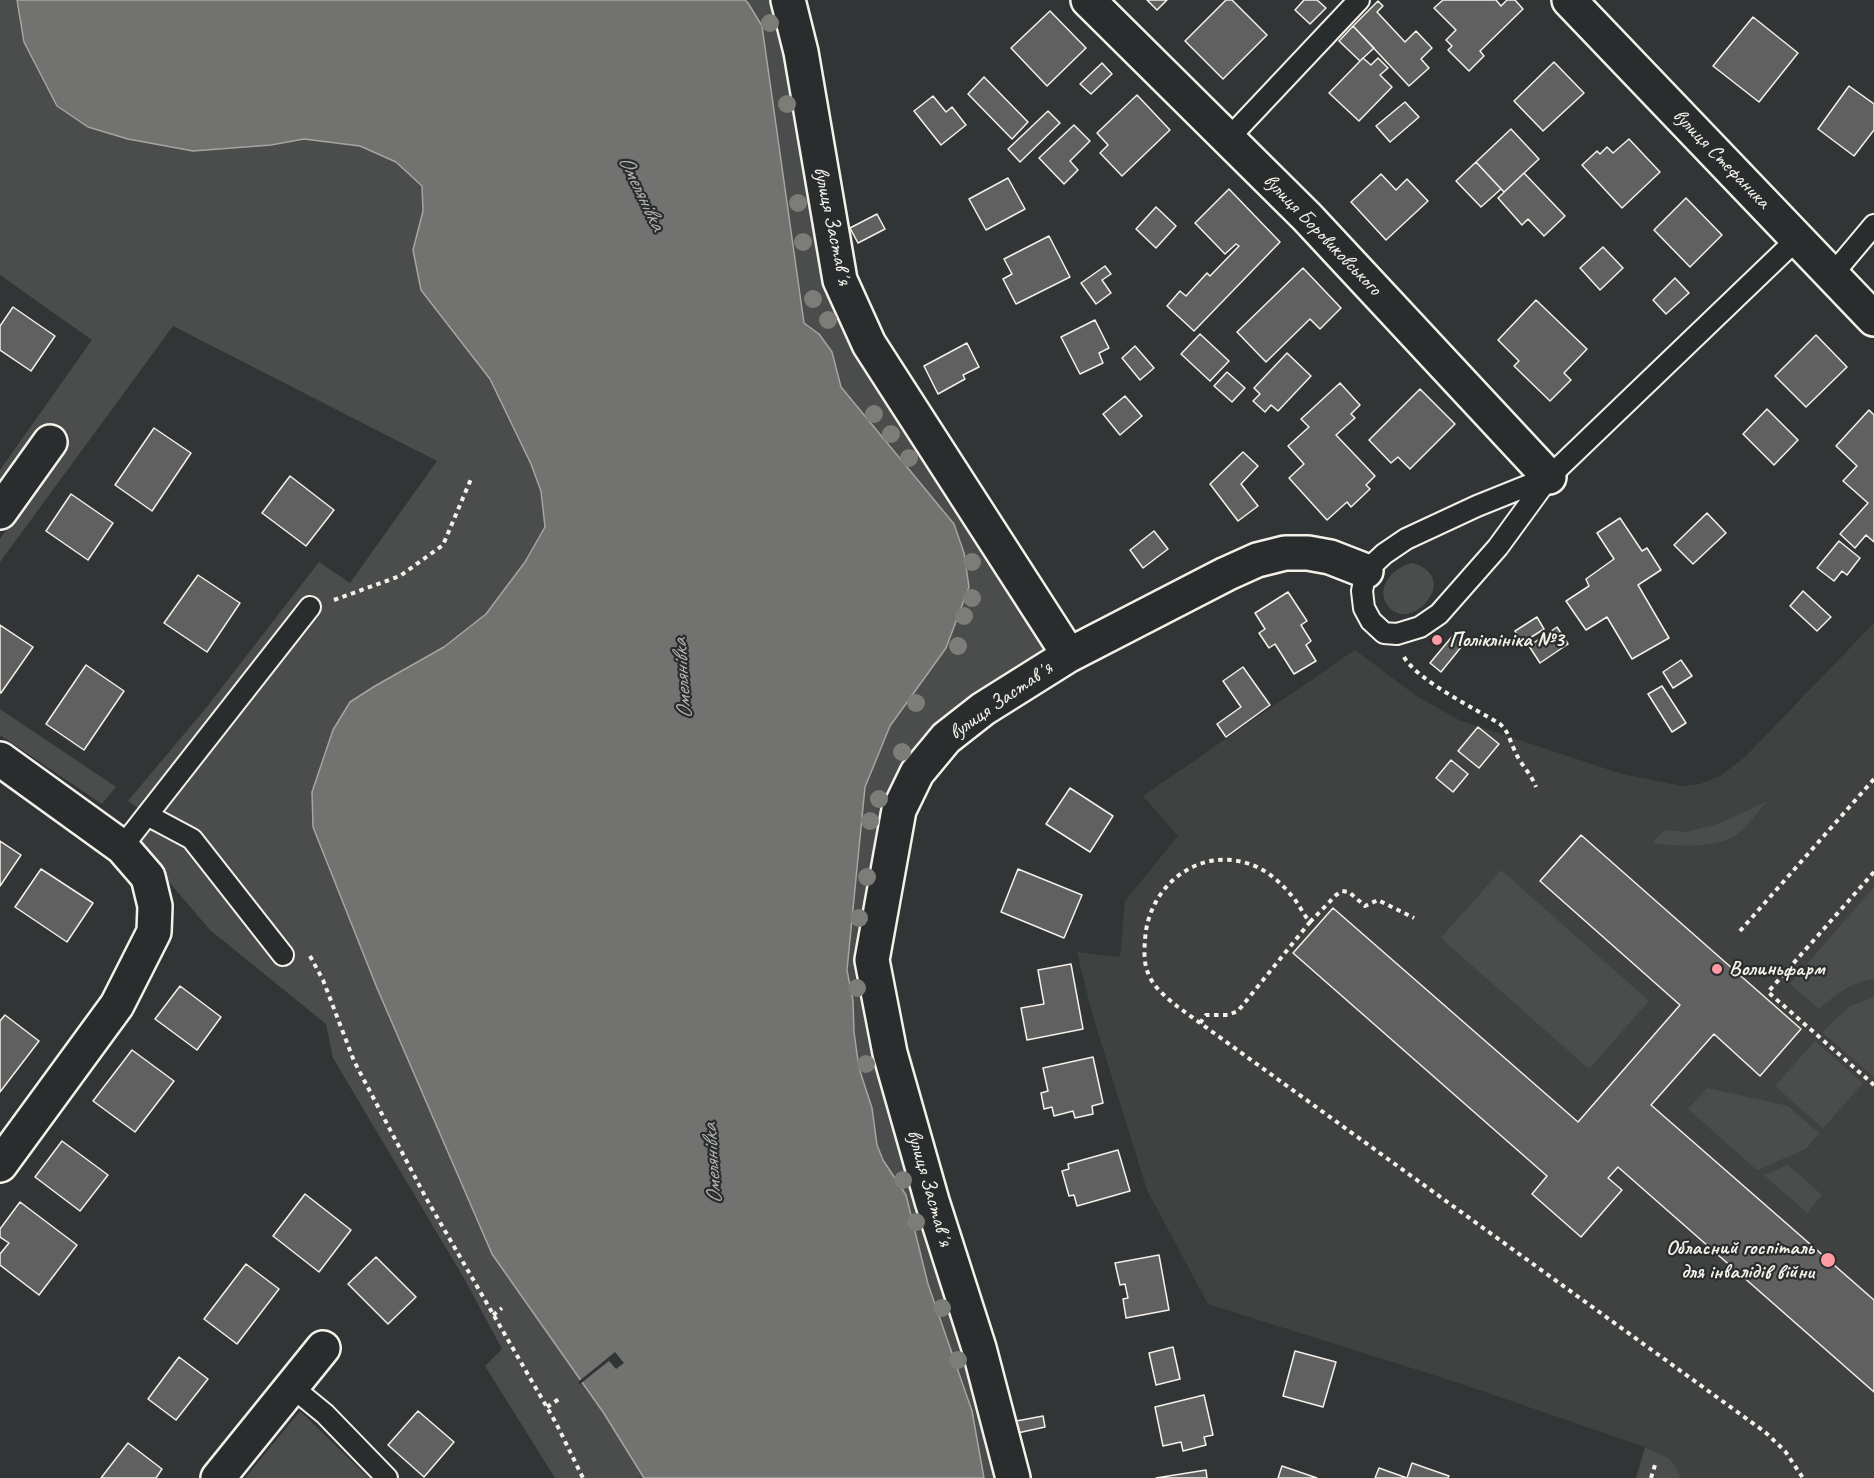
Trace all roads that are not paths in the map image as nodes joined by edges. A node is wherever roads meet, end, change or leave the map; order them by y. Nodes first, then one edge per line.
1 (788, 0) edge
2 (1088, 0) edge
3 (1359, 0) edge
4 (1569, 0) edge
5 (1227, 139) junction
6 (1874, 225) edge
7 (1797, 239) junction
8 (1832, 275) junction
9 (1874, 319) edge
10 (50, 441) dead end
11 (1549, 477) junction
12 (0, 512) edge
13 (1366, 571) junction
14 (310, 607) road end
15 (1069, 655) junction
16 (0, 759) edge
17 (147, 815) junction
18 (122, 847) junction
19 (283, 955) dead end
20 (0, 1165) edge
21 (323, 1348) dead end
22 (292, 1387) junction
23 (218, 1478) edge
24 (387, 1478) edge
25 (1013, 1478) edge

1 - 15 street, вулиця Заставʼя
2 - 5 street, вулиця Боровиковського
3 - 5 lane
4 - 7 street, вулиця Стефаника
5 - 11 street, вулиця Боровиковського
6 - 8 lane
7 - 8 street, вулиця Стефаника
7 - 11 lane
8 - 9 street, вулиця Стефаника
10 - 12 street
11 - 13 lane
11 - 13 lane
13 - 15 street
14 - 17 lane
15 - 25 street, вулиця Заставʼя
16 - 18 street
17 - 18 lane
17 - 19 lane
18 - 20 street
21 - 22 street
22 - 23 street
22 - 24 lane

